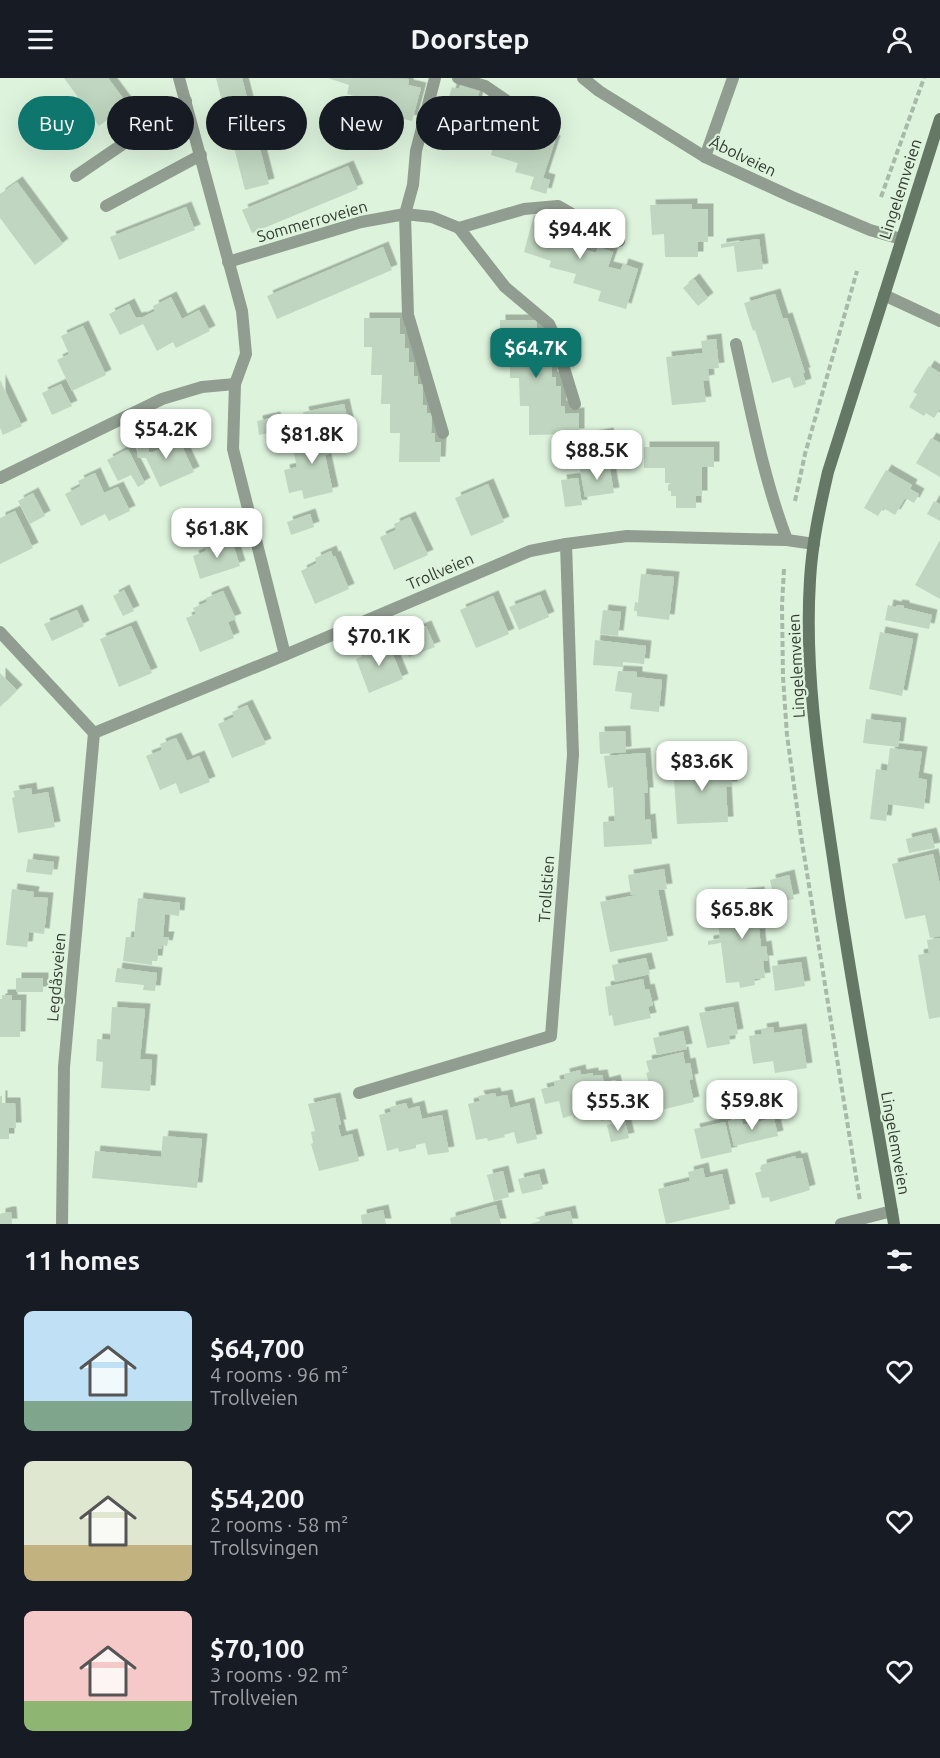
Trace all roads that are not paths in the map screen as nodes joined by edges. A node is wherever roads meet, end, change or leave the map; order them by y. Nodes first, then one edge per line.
1 (179, 78) edge
2 (435, 78) edge
3 (458, 78) edge
4 (583, 78) edge
5 (733, 78) edge
6 (184, 96) edge
7 (500, 96) edge
8 (940, 119) edge
9 (194, 130) edge
10 (114, 150) edge
11 (201, 155) junction
12 (705, 157) junction
13 (76, 176) dead end
14 (106, 206) dead end
15 (405, 214) junction
16 (459, 228) junction
17 (901, 239) junction
18 (620, 241) dead end
19 (228, 262) junction
20 (884, 295) junction
21 (940, 321) edge
22 (736, 344) dead end
23 (235, 384) junction
24 (575, 404) dead end
25 (443, 433) dead end
26 (0, 478) edge
27 (787, 540) junction
28 (566, 544) junction
29 (814, 544) junction
30 (0, 632) edge
31 (285, 655) junction
32 (94, 733) junction
33 (358, 1093) dead end
34 (892, 1211) junction
35 (62, 1224) edge
36 (841, 1224) edge
37 (894, 1224) edge

1 - 6 street
2 - 15 street
3 - 7 street
4 - 12 street, Åbolveien
5 - 12 street
8 - 17 main road, Lingelemveien
9 - 11 street
10 - 13 street
11 - 14 street
11 - 19 street
12 - 17 street, Åbolveien
15 - 16 street, Sommerroveien
15 - 19 street, Sommerroveien
15 - 25 street
16 - 18 street
16 - 24 street
17 - 20 main road, Lingelemveien
19 - 23 street
20 - 21 street
20 - 29 main road, Lingelemveien
22 - 27 street
23 - 26 street
23 - 31 street
27 - 28 street, Trollveien
27 - 29 street, Trollveien
28 - 31 street, Trollveien
28 - 33 street, Trollstien
29 - 34 main road, Lingelemveien
30 - 32 street
31 - 32 street, Trollveien
32 - 35 street, Legdåsveien
34 - 36 street
34 - 37 main road, Lingelemveien

